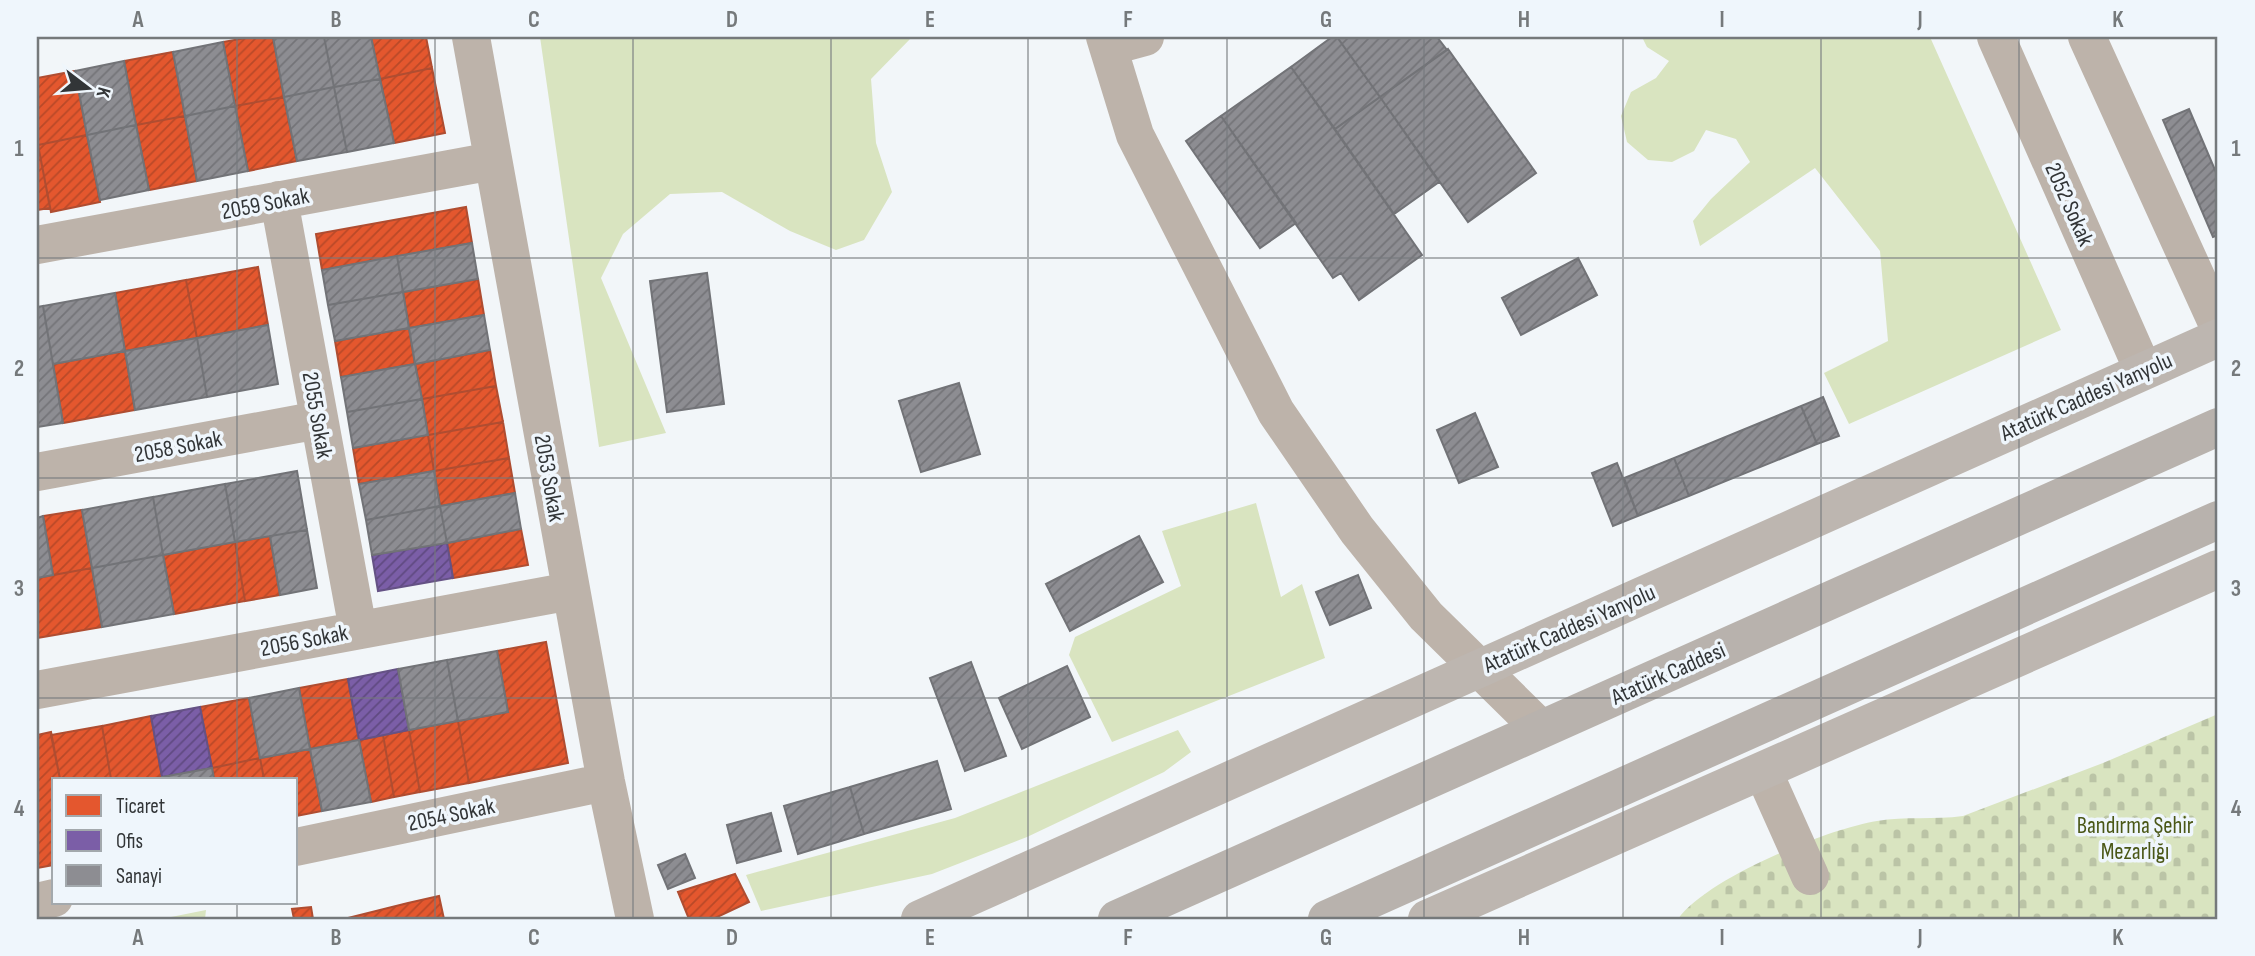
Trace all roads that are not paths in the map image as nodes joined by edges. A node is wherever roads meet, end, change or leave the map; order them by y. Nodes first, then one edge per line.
1 (471, 37) edge
2 (1145, 37) edge
3 (1996, 37) edge
4 (2087, 37) edge
5 (1106, 42) edge
6 (493, 161) junction
7 (279, 200) junction
8 (37, 245) edge
9 (2218, 326) edge
10 (2218, 338) edge
11 (2143, 370) junction
12 (319, 420) junction
13 (2218, 427) edge
14 (37, 472) edge
15 (2218, 520) edge
16 (2218, 569) edge
17 (571, 591) junction
18 (358, 630) junction
19 (1480, 667) junction
20 (37, 690) edge
21 (1541, 729) junction
22 (1763, 771) junction
23 (606, 782) junction
24 (298, 847) edge
25 (1810, 876) dead end
26 (635, 919) edge
27 (920, 919) edge
28 (1117, 919) edge
29 (1327, 919) edge
30 (1427, 919) edge

1 - 6 street, 2053 Sokak
2 - 5 street
3 - 11 street, 2052 Sokak
4 - 9 street
5 - 19 street
6 - 7 street, 2059 Sokak
6 - 17 street, 2053 Sokak
7 - 8 street, 2059 Sokak
7 - 12 street, 2055 Sokak
10 - 11 main road, Atatürk Caddesi Yanyolu
11 - 19 main road, Atatürk Caddesi Yanyolu
12 - 14 street, 2058 Sokak
12 - 18 street, 2055 Sokak
13 - 21 highway, Atatürk Caddesi
15 - 29 highway
16 - 22 main road
17 - 18 street, 2056 Sokak
17 - 23 street, 2053 Sokak
18 - 20 street, 2056 Sokak
19 - 21 street
19 - 27 main road, Atatürk Caddesi Yanyolu
21 - 28 highway, Atatürk Caddesi
22 - 25 street
22 - 30 main road
23 - 24 street, 2054 Sokak
23 - 26 street, 2053 Sokak

